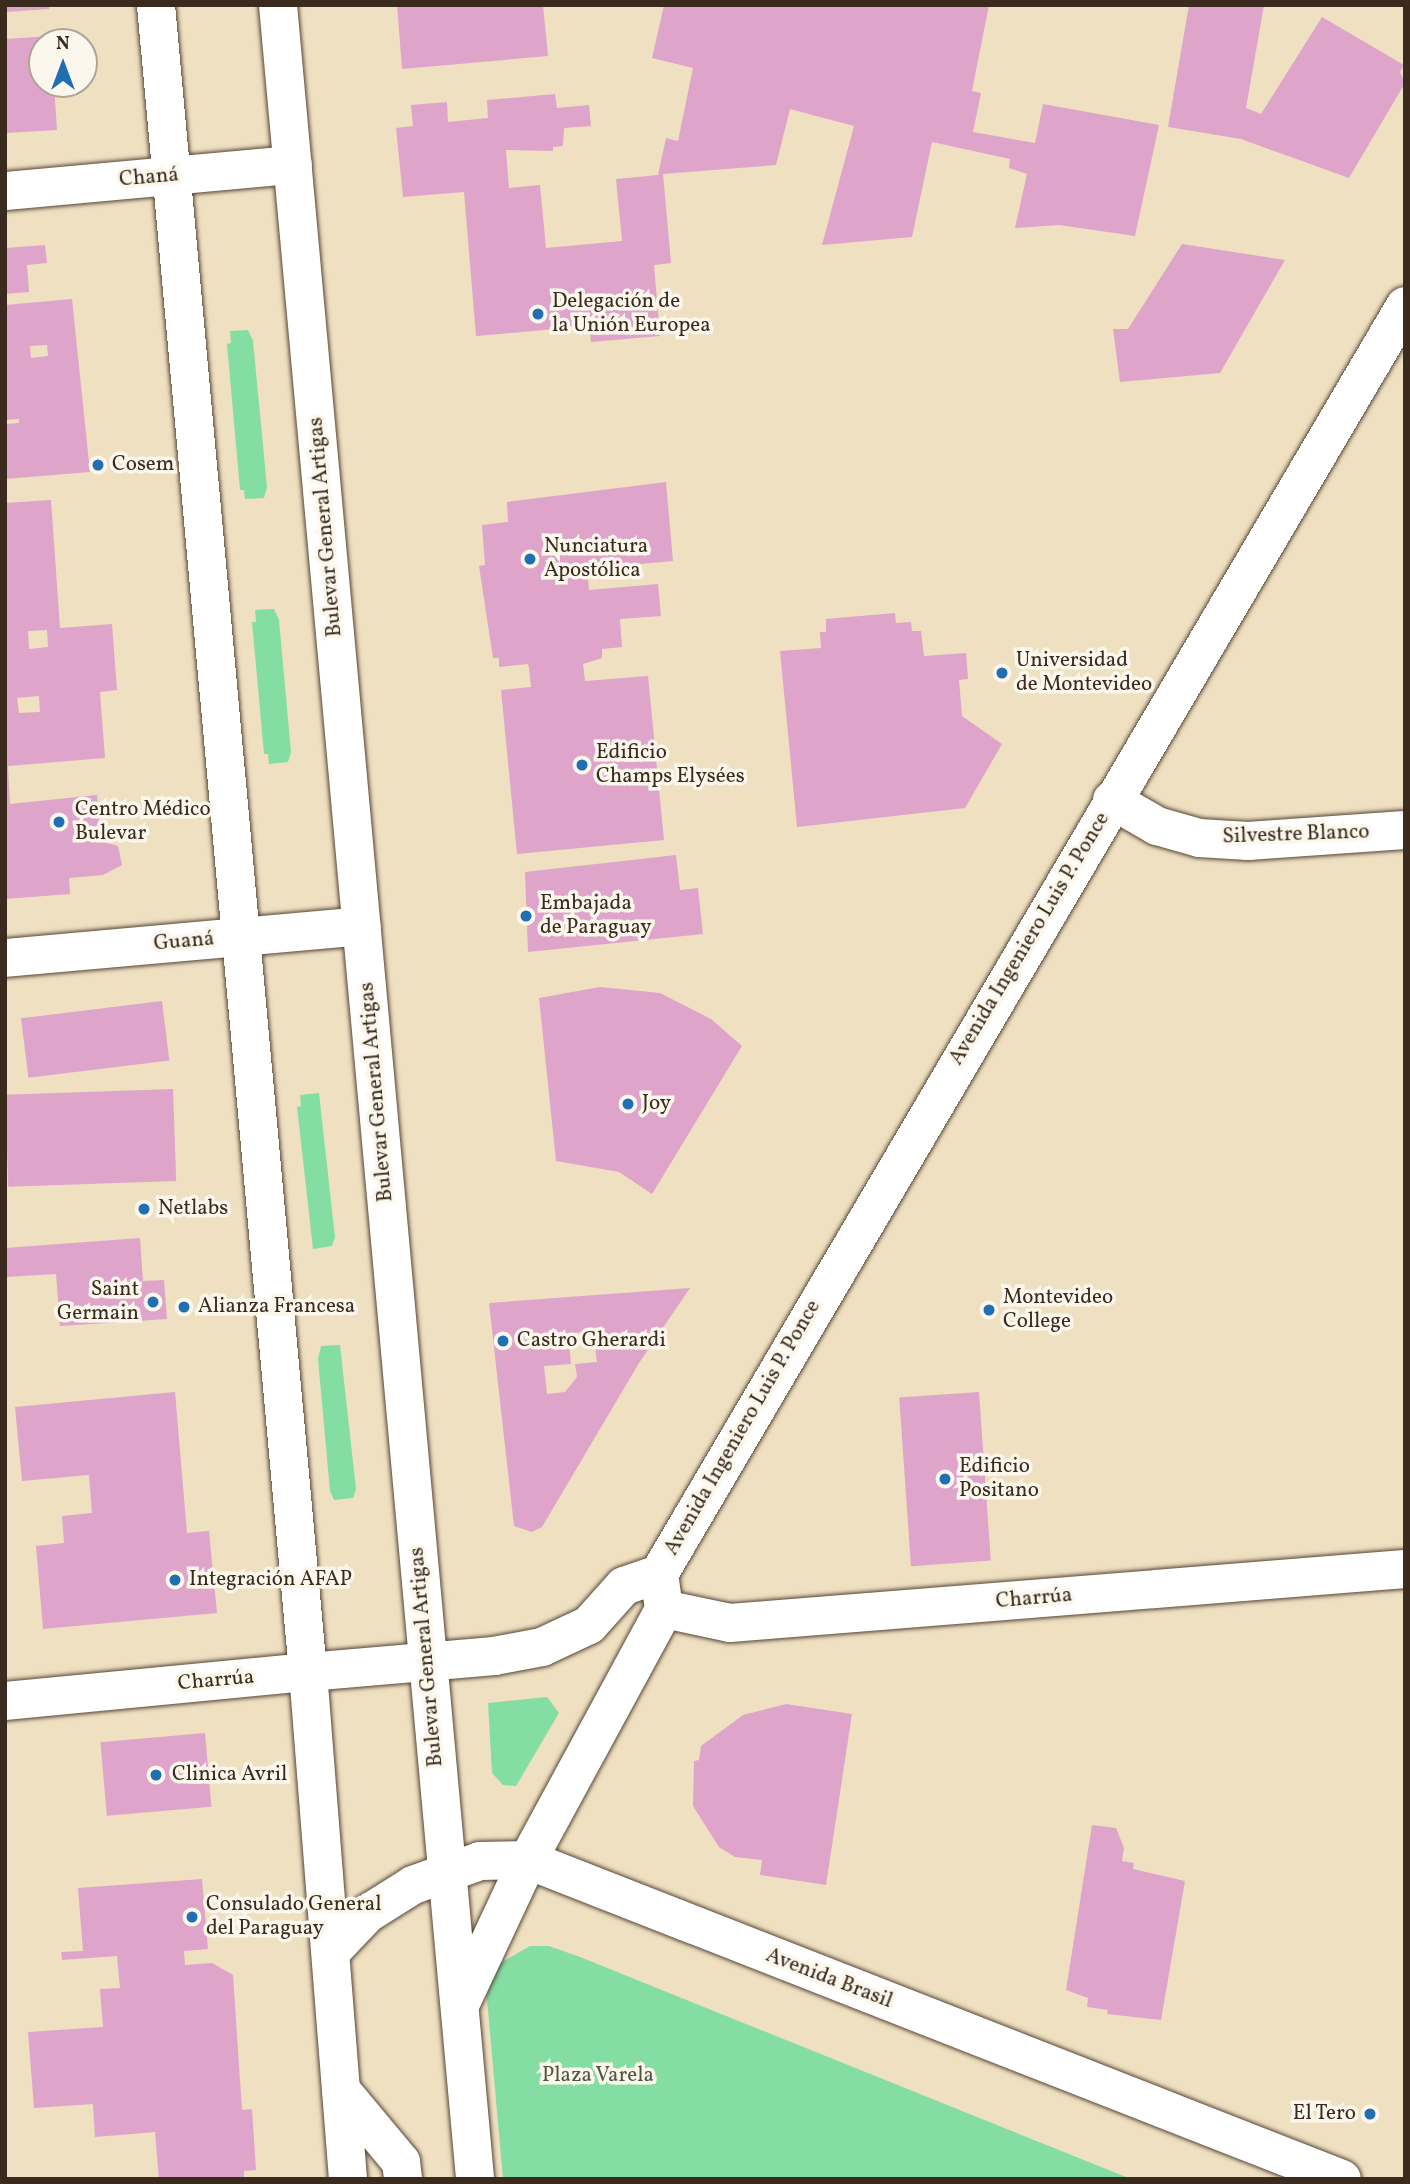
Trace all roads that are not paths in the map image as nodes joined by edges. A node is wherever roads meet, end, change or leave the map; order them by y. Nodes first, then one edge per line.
1 (156, 5) edge
2 (278, 5) edge
3 (293, 165) junction
4 (171, 176) junction
5 (5, 191) edge
6 (1405, 306) edge
7 (1112, 800) junction
8 (1405, 830) edge
9 (362, 926) junction
10 (239, 937) junction
11 (5, 958) edge
12 (1405, 1569) edge
13 (662, 1592) junction
14 (428, 1662) junction
15 (308, 1672) junction
16 (5, 1701) edge
17 (528, 1860) junction
18 (446, 1871) junction
19 (331, 1952) junction
20 (459, 2007) junction
21 (341, 2090) junction
22 (348, 2179) edge
23 (403, 2179) edge
24 (475, 2179) edge
25 (1342, 2179) edge

1 - 4 street
2 - 3 street, Bulevar General Artigas
3 - 4 street, Chaná
3 - 9 street, Bulevar General Artigas
4 - 5 street, Chaná
4 - 10 street
6 - 7 street, Avenida Ingeniero Luis P. Ponce
7 - 8 street, Silvestre Blanco
7 - 13 street, Avenida Ingeniero Luis P. Ponce
9 - 10 street, Guaná
9 - 14 street, Bulevar General Artigas
10 - 11 street, Guaná
10 - 15 street
12 - 13 street, Charrúa
13 - 14 street, Avenida Ingeniero Luis P. Ponce
13 - 17 street, Avenida Ingeniero Luis P. Ponce
14 - 15 street, Charrúa
14 - 18 street, Bulevar General Artigas
15 - 16 street, Charrúa
15 - 19 street
17 - 18 street, Avenida Brasil
17 - 20 street, Avenida Ingeniero Luis P. Ponce
17 - 25 street, Avenida Brasil
18 - 19 street, Avenida Brasil
18 - 20 street, Bulevar General Artigas
19 - 21 street
20 - 24 street, Bulevar General Artigas
21 - 22 street
21 - 23 street

